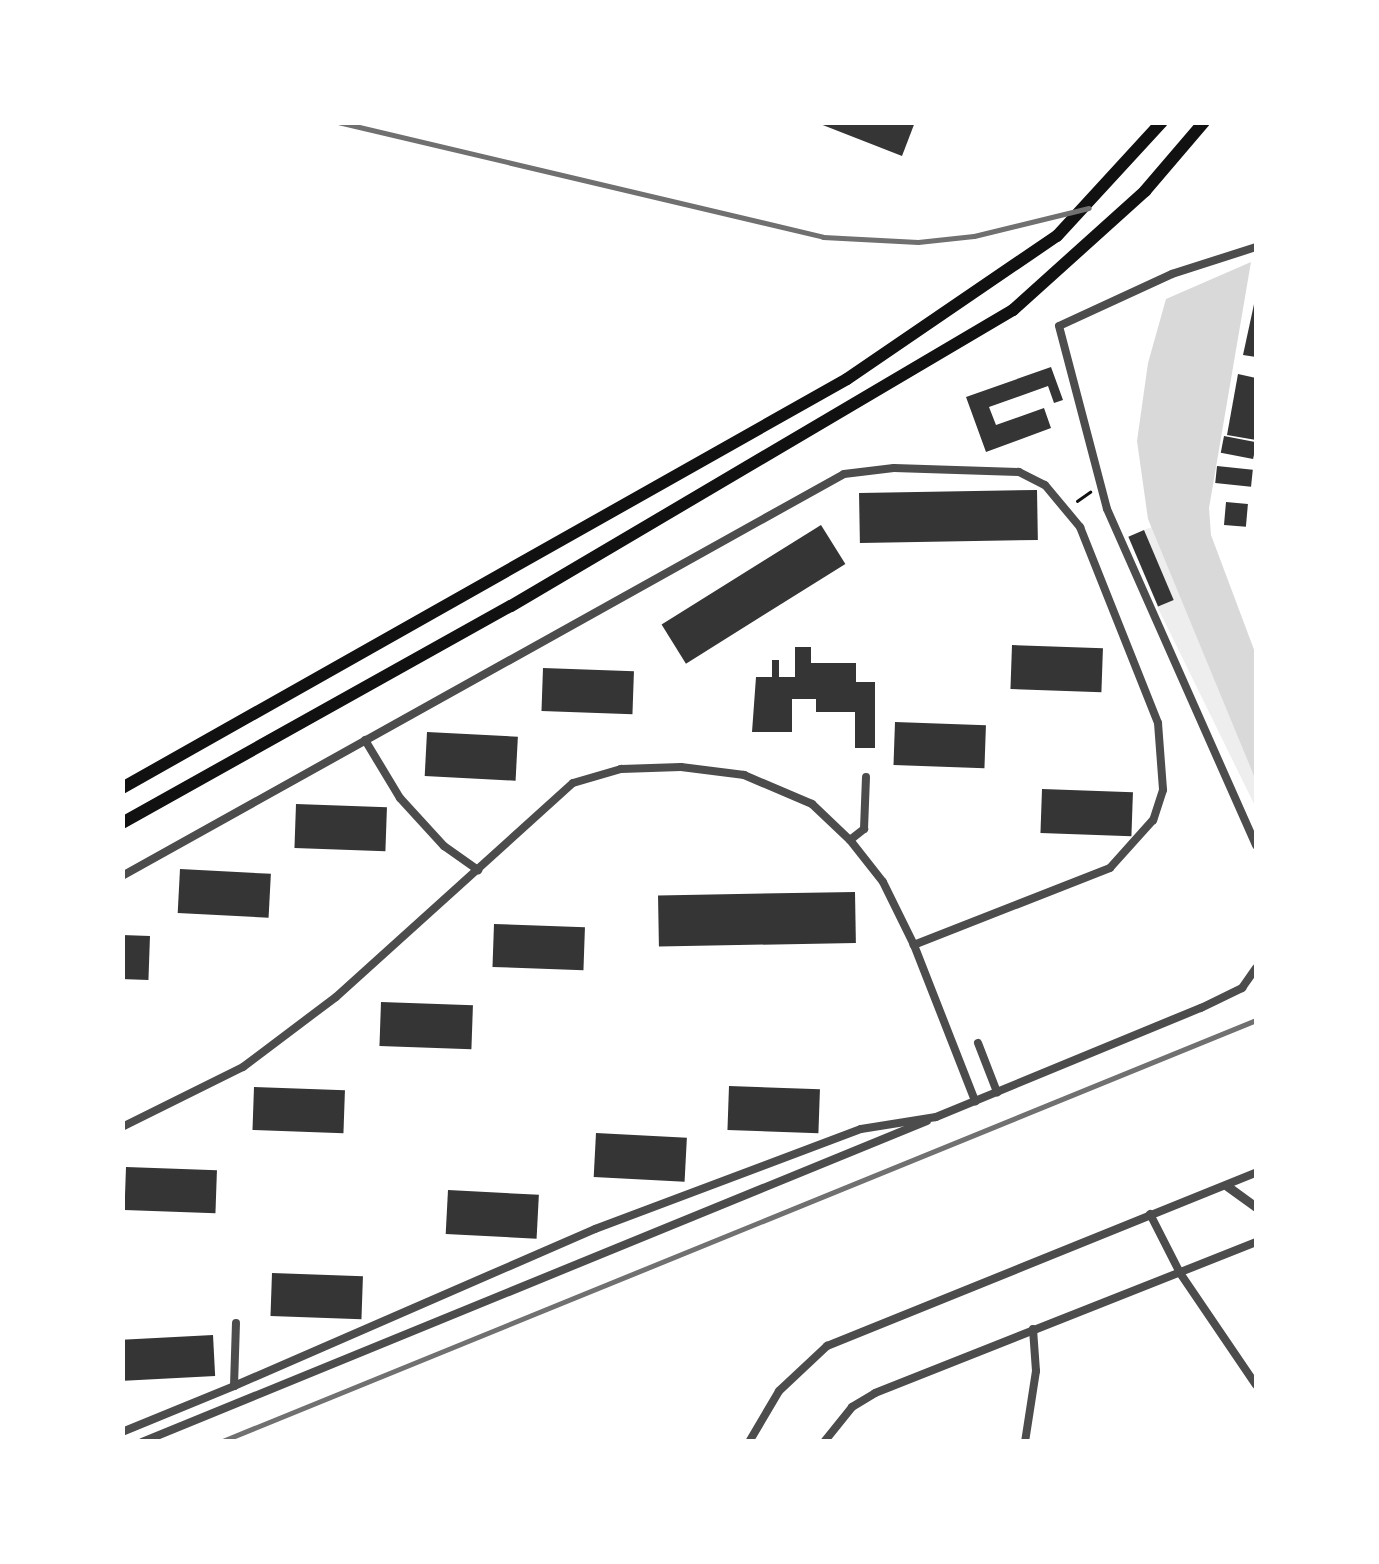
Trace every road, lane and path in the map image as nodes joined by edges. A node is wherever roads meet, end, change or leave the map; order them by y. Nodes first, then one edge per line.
1 (1162, 122) edge
2 (1204, 122) edge
3 (1256, 247) edge
4 (1090, 494) dead end
5 (1066, 507) junction
6 (365, 740) junction
7 (866, 777) dead end
8 (122, 788) edge
9 (122, 822) edge
10 (850, 840) junction
11 (1256, 846) edge
12 (478, 870) junction
13 (122, 876) edge
14 (914, 945) junction
15 (1256, 968) edge
16 (978, 1043) dead end
17 (998, 1092) junction
18 (974, 1101) junction
19 (936, 1117) junction
20 (122, 1127) edge
21 (1256, 1173) edge
22 (1226, 1186) junction
23 (1256, 1207) edge
24 (1150, 1214) junction
25 (1256, 1242) edge
26 (1180, 1274) junction
27 (236, 1324) dead end
28 (1033, 1329) junction
29 (1256, 1385) edge
30 (234, 1386) junction
31 (122, 1432) edge
32 (142, 1442) edge
33 (749, 1442) edge
34 (824, 1442) edge
35 (1025, 1442) edge

1 - 8 highway
2 - 9 highway
3 - 11 street
4 - 5 path
5 - 6 street
5 - 14 street
6 - 12 street
6 - 13 street
7 - 10 street
10 - 12 street
10 - 14 street
12 - 20 street
14 - 18 street
15 - 17 street
16 - 17 street
17 - 18 street
18 - 19 street
19 - 30 street
19 - 32 street
21 - 22 street
22 - 23 street
22 - 24 street
24 - 26 street
24 - 33 street
25 - 26 street
26 - 28 street
26 - 29 street
27 - 30 street
28 - 34 street
28 - 35 street
30 - 31 street

